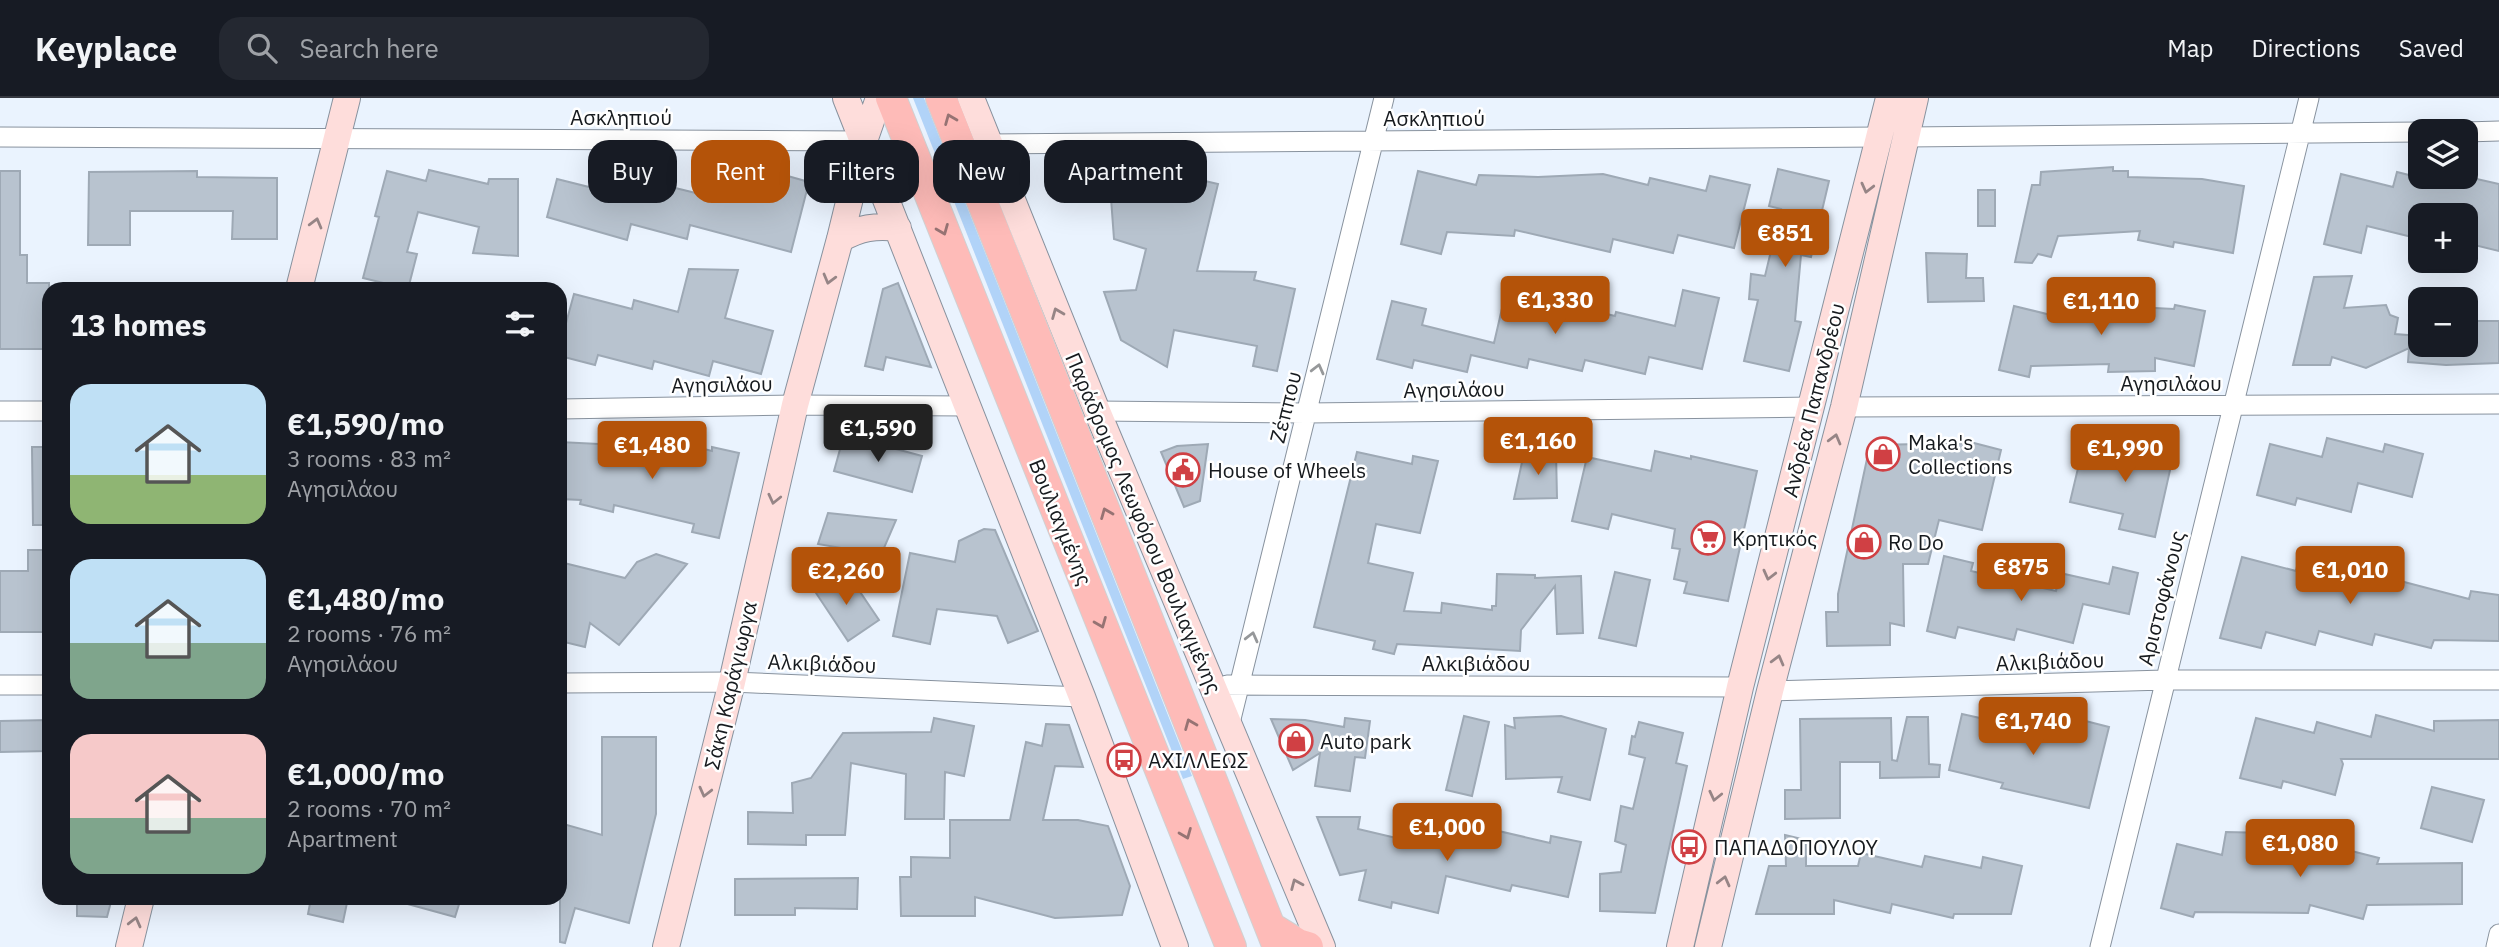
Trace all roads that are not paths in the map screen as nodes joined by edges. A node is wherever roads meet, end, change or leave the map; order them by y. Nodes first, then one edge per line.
1 (347, 98) edge
2 (846, 98) edge
3 (879, 98) edge
4 (891, 98) edge
5 (941, 98) edge
6 (971, 98) edge
7 (1384, 98) edge
8 (1889, 98) edge
9 (1915, 98) edge
10 (2309, 98) edge
11 (2499, 131) edge
12 (2300, 132) junction
13 (2408, 132) edge
14 (2478, 132) edge
15 (1880, 137) junction
16 (1906, 137) junction
17 (0, 138) edge
18 (338, 138) junction
19 (864, 140) edge
20 (864, 140) edge
21 (987, 140) edge
22 (804, 141) edge
23 (1374, 141) junction
24 (1030, 144) edge
25 (849, 203) edge
26 (888, 203) edge
27 (1013, 203) edge
28 (898, 228) junction
29 (840, 239) junction
30 (301, 282) edge
31 (2499, 404) edge
32 (795, 405) junction
33 (2233, 405) junction
34 (969, 406) junction
35 (1844, 407) junction
36 (1812, 408) junction
37 (567, 409) edge
38 (0, 411) edge
39 (42, 411) edge
40 (1097, 411) junction
41 (1307, 413) junction
42 (2165, 680) junction
43 (2499, 680) edge
44 (567, 682) edge
45 (732, 682) junction
46 (0, 685) edge
47 (42, 685) edge
48 (1212, 685) junction
49 (1240, 685) junction
50 (1740, 687) junction
51 (1770, 691) junction
52 (1082, 697) junction
53 (1229, 727) junction
54 (139, 905) edge
55 (2499, 934) edge
56 (1274, 937) edge
57 (129, 947) edge
58 (666, 947) edge
59 (1175, 947) edge
60 (1231, 947) edge
61 (1308, 947) edge
62 (1322, 947) edge
63 (1680, 947) edge
64 (1708, 947) edge
65 (2100, 947) edge
66 (2496, 947) edge

1 - 18 street
2 - 19 street
3 - 20 street, Σάκη Καράγιωργα
4 -> 60 main road, Βουλιαγμένης
56 -> 5 main road
6 - 21 street, Παράδρομος Λεωφόρου Βουλιαγμένης
7 - 23 street, Ζέππου
8 - 15 street, Ανδρέα Παπανδρέου
9 - 16 street, Ανδρέα Παπανδρέου
10 - 12 street, Αριστοφάνους
11 - 14 street
12 - 13 street
12 - 16 street
12 - 33 street, Αριστοφάνους
15 - 23 street, Ασκληπιού
15 -> 36 street, Ανδρέα Παπανδρέου
16 - 35 street, Ανδρέα Παπανδρέου
17 - 18 street, Ασκληπιού
18 - 22 street, Ασκληπιού
30 -> 18 street
23 - 24 street, Ασκληπιού
41 -> 23 street, Ζέππου
25 - 29 street, Σάκη Καράγιωργα
26 - 28 street
40 -> 27 street, Παράδρομος Λεωφόρου Βουλιαγμένης
28 - 29 street
28 - 34 street
29 -> 32 street, Σάκη Καράγιωργα
31 - 33 street, Αγησιλάου
32 - 34 street, Αγησιλάου
32 - 37 street, Αγησιλάου
32 -> 45 street, Σάκη Καράγιωργα
33 - 35 street, Αγησιλάου
33 - 42 street, Αριστοφάνους
34 - 52 street
51 -> 35 street, Ανδρέα Παπανδρέου
36 - 41 street, Αγησιλάου
36 -> 50 street, Ανδρέα Παπανδρέου
38 - 39 street
40 - 41 street, Αγησιλάου
40 - 48 street, Παράδρομος Λεωφόρου Βουλιαγμένης
49 -> 41 street, Ζέππου
42 - 43 street, Αλκιβιάδου
42 - 51 street, Αλκιβιάδου
42 - 65 street, Αριστοφάνους
44 - 45 street, Αλκιβιάδου
45 - 52 street, Αλκιβιάδου
45 -> 58 street, Σάκη Καράγιωργα
46 - 47 street
48 - 49 street, Αλκιβιάδου
48 - 53 street, Παράδρομος Λεωφόρου Βουλιαγμένης
49 - 50 street, Αλκιβιάδου
49 - 53 street, Ζέππου
50 -> 63 street, Ανδρέα Παπανδρέου
64 -> 51 street, Ανδρέα Παπανδρέου
52 - 59 street
62 -> 53 street, Παράδρομος Λεωφόρου Βουλιαγμένης
57 -> 54 street
55 - 66 street
56 - 61 main road

